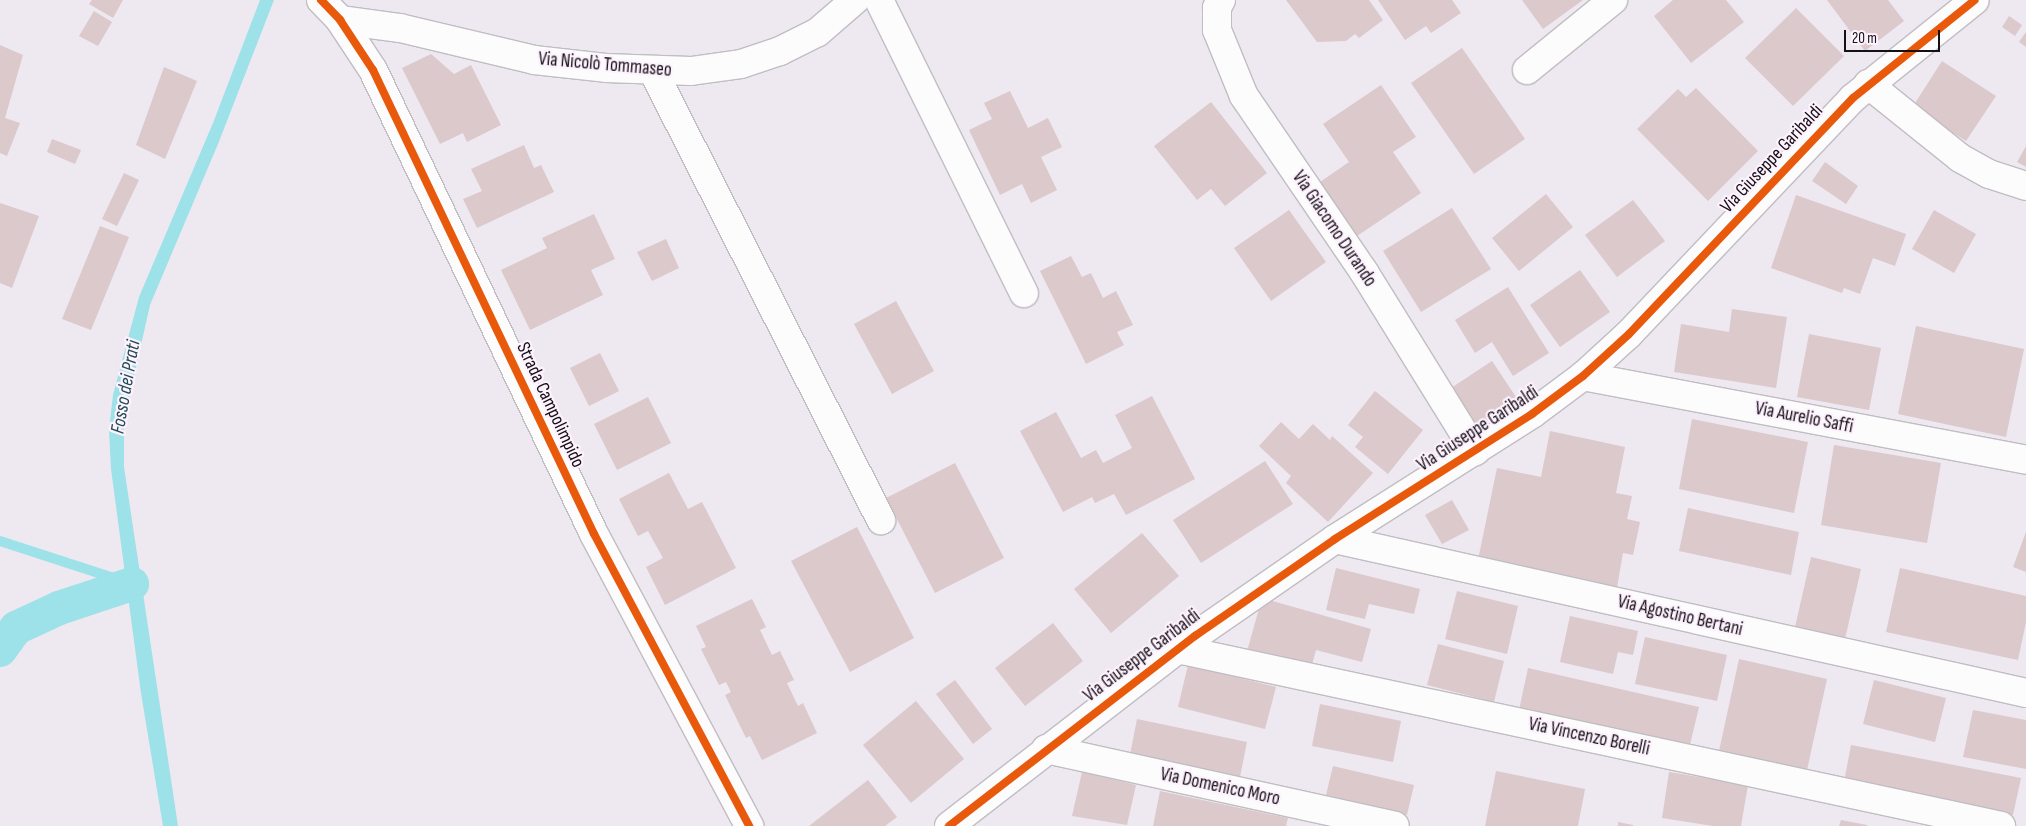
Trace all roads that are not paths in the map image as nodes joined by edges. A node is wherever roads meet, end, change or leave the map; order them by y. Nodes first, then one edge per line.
1 (321, 0) edge
2 (855, 0) edge
3 (880, 0) edge
4 (1221, 0) edge
5 (1613, 0) edge
6 (1974, 0) edge
7 (340, 20) junction
8 (1527, 70) dead end
9 (654, 71) junction
10 (1868, 84) junction
11 (2026, 186) edge
12 (1024, 293) dead end
13 (1583, 376) junction
14 (1475, 451) junction
15 (2026, 460) edge
16 (881, 520) dead end
17 (1335, 539) junction
18 (1177, 649) junction
19 (2026, 694) edge
20 (1046, 749) junction
21 (749, 826) edge
22 (949, 826) edge
23 (1395, 826) edge
24 (2001, 826) edge

1 - 7 street, Strada Campolimpido
2 - 9 street, Via Nicolò Tommaseo
3 - 12 street
4 - 14 street, Via Giacomo Durando
5 - 8 street
6 - 10 street, Via Giuseppe Garibaldi
7 - 9 street, Via Nicolò Tommaseo
7 - 21 street, Strada Campolimpido
9 - 16 street
10 - 11 street
10 - 13 street, Via Giuseppe Garibaldi
13 - 14 street, Via Giuseppe Garibaldi
13 - 15 street, Via Aurelio Saffi
14 - 17 street, Via Giuseppe Garibaldi
17 - 18 street, Via Giuseppe Garibaldi
17 - 19 street, Via Agostino Bertani
18 - 20 street, Via Giuseppe Garibaldi
18 - 24 street, Via Vincenzo Borelli
20 - 22 street, Via Giuseppe Garibaldi
20 - 23 street, Via Domenico Moro

